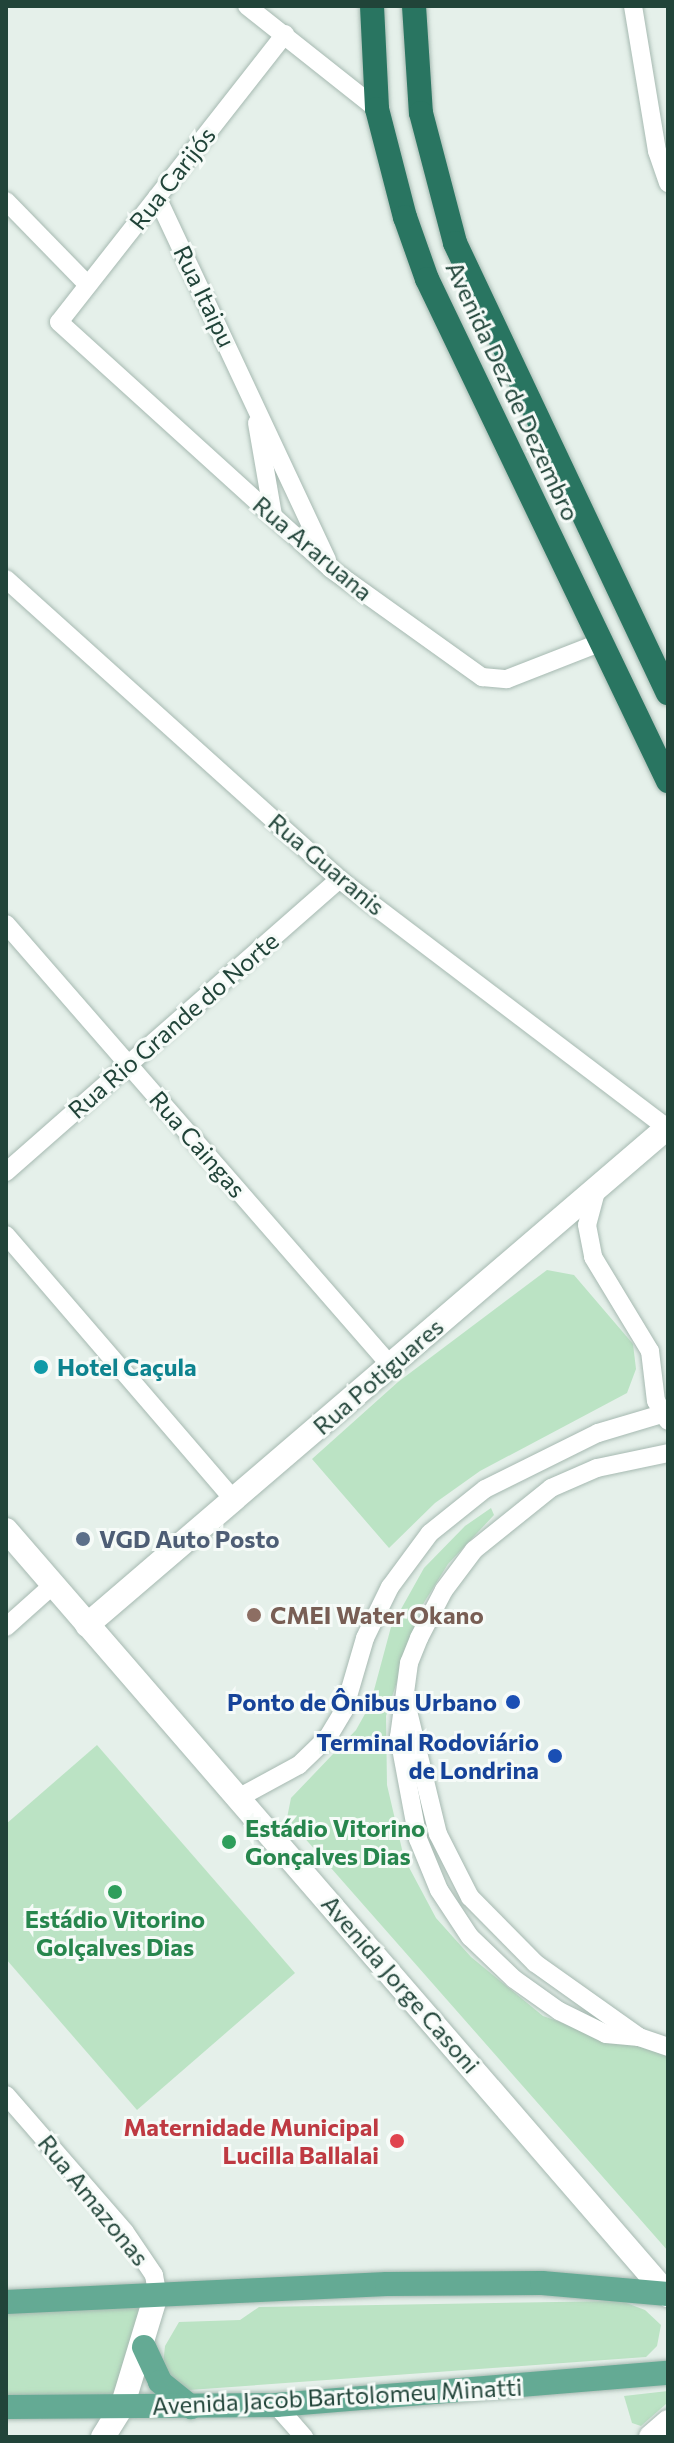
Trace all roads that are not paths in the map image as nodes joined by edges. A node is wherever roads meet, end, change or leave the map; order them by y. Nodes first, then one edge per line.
1 (247, 6) edge
2 (372, 6) edge
3 (414, 6) edge
4 (633, 6) edge
5 (285, 34) junction
6 (377, 109) junction
7 (668, 183) edge
8 (157, 197) junction
9 (6, 201) edge
10 (88, 285) junction
11 (59, 322) joint
12 (252, 396) junction
13 (273, 516) junction
14 (331, 569) junction
15 (6, 579) edge
16 (602, 642) junction
17 (668, 693) edge
18 (668, 781) edge
19 (339, 879) junction
20 (6, 924) edge
21 (129, 1064) junction
22 (668, 1127) edge
23 (6, 1172) edge
24 (597, 1188) junction
25 (6, 1235) edge
26 (390, 1365) junction
27 (665, 1418) edge
28 (668, 1453) edge
29 (232, 1498) junction
30 (6, 1530) edge
31 (53, 1585) junction
32 (87, 1625) junction
33 (6, 1627) edge
34 (406, 1703) junction
35 (240, 1797) junction
36 (639, 2037) junction
37 (668, 2047) edge
38 (6, 2095) edge
39 (157, 2292) junction
40 (668, 2294) edge
41 (6, 2302) edge
42 (144, 2347) junction
43 (668, 2373) edge
44 (276, 2405) junction
45 (6, 2407) edge
46 (122, 2407) junction
47 (191, 2407) junction
48 (668, 2422) edge
49 (103, 2437) edge
50 (304, 2437) edge
51 (651, 2437) edge

1 - 5 street
2 - 6 highway, Avenida Dez de Dezembro
3 - 17 highway, Avenida Dez de Dezembro
4 - 7 street
5 - 6 street
5 - 8 street, Rua Carijós
6 - 16 highway, Avenida Dez de Dezembro
8 - 10 street, Rua Carijós
8 - 12 street, Rua Itaipu
9 - 10 street
10 - 11 street, Rua Carijós
11 - 13 street, Rua Araruana
12 - 13 street, Rua Itaipu
12 - 14 street, Rua Itaipu
13 - 14 street, Rua Araruana
14 - 16 street, Rua Araruana
15 - 19 street, Rua Guaranis
16 - 18 highway, Avenida Dez de Dezembro
19 - 21 street, Rua Rio Grande do Norte
19 - 22 street, Rua Guaranis
20 - 21 street, Rua Caingas
21 - 23 street, Rua Rio Grande do Norte
21 - 26 street, Rua Caingas
22 - 24 street, Rua Potiguares
24 - 26 street, Rua Potiguares
24 - 27 street
25 - 29 street
26 - 29 street, Rua Potiguares
27 - 35 street
28 - 34 street
29 - 32 street, Rua Potiguares
30 - 31 street, Avenida Jorge Casoni
31 - 32 street, Avenida Jorge Casoni
31 - 33 street
32 - 35 street, Avenida Jorge Casoni
34 - 36 street
34 - 36 street
35 - 40 street, Avenida Jorge Casoni
36 - 37 street
38 - 39 street, Rua Amazonas
39 - 40 main road
39 - 41 main road
39 - 42 street, Rua Amazonas
42 - 46 street, Rua Amazonas
42 - 47 main road
43 - 44 main road, Avenida Jacob Bartolomeu Minatti
44 - 47 main road, Avenida Jacob Bartolomeu Minatti
44 - 50 street
45 - 46 main road, Avenida Jacob Bartolomeu Minatti
46 - 47 main road, Avenida Jacob Bartolomeu Minatti
46 - 49 street, Rua Amazonas
48 - 51 street

